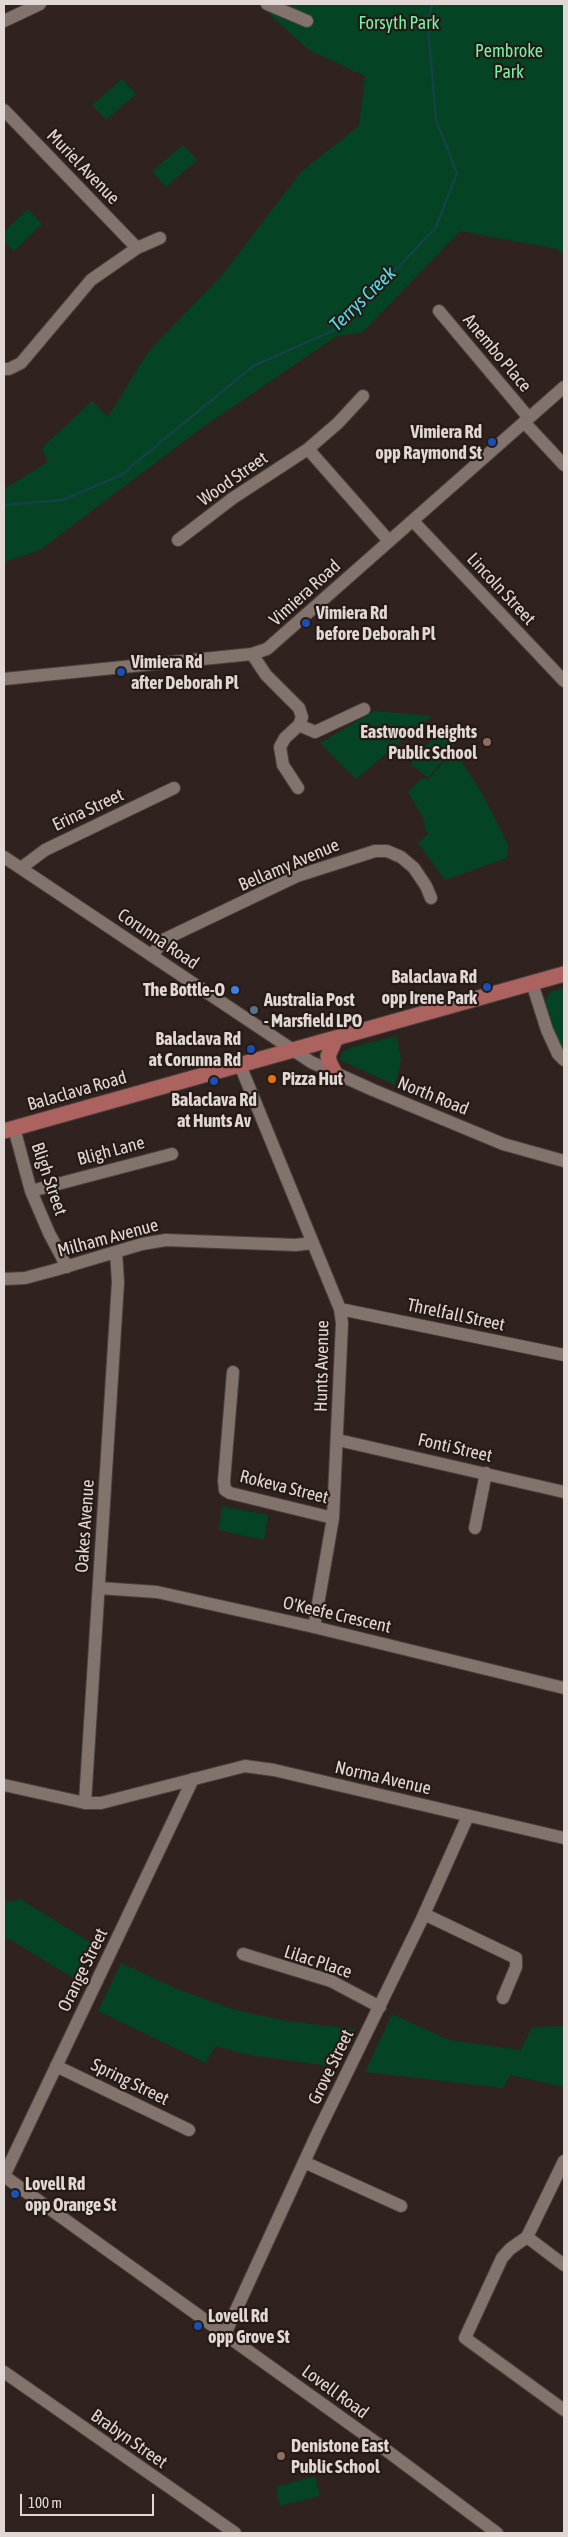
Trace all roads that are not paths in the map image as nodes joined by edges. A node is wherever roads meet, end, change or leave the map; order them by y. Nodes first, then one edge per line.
1 (40, 4) edge
2 (267, 4) edge
3 (4, 21) edge
4 (307, 21) dead end
5 (4, 110) edge
6 (160, 238) dead end
7 (137, 248) junction
8 (439, 311) dead end
9 (6, 369) edge
10 (564, 387) edge
11 (364, 396) dead end
12 (526, 420) junction
13 (308, 449) junction
14 (564, 465) edge
15 (413, 521) junction
16 (178, 540) dead end
17 (389, 541) junction
18 (252, 654) junction
19 (4, 679) edge
20 (564, 681) edge
21 (364, 709) dead end
22 (299, 725) junction
23 (174, 788) dead end
24 (298, 788) dead end
25 (4, 857) edge
26 (21, 868) junction
27 (430, 898) dead end
28 (152, 956) junction
29 (564, 974) edge
30 (532, 984) junction
31 (336, 1038) junction
32 (293, 1050) junction
33 (564, 1060) edge
34 (240, 1065) junction
35 (335, 1074) junction
36 (9, 1129) edge
37 (172, 1154) dead end
38 (564, 1161) edge
39 (31, 1191) junction
40 (312, 1243) junction
41 (116, 1252) junction
42 (67, 1267) junction
43 (4, 1280) edge
44 (340, 1309) junction
45 (564, 1355) edge
46 (233, 1372) dead end
47 (338, 1440) junction
48 (486, 1473) junction
49 (564, 1492) edge
50 (333, 1518) junction
51 (476, 1528) dead end
52 (98, 1588) junction
53 (314, 1627) junction
54 (564, 1688) edge
55 (193, 1779) junction
56 (4, 1785) edge
57 (85, 1803) junction
58 (468, 1816) junction
59 (564, 1838) edge
60 (424, 1914) junction
61 (243, 1954) dead end
62 (502, 1998) dead end
63 (380, 2007) junction
64 (56, 2066) junction
65 (189, 2130) dead end
66 (564, 2161) edge
67 (304, 2162) junction
68 (560, 2175) edge
69 (4, 2176) edge
70 (401, 2206) dead end
71 (527, 2237) junction
72 (564, 2265) edge
73 (225, 2334) junction
74 (4, 2372) edge
75 (564, 2410) edge
76 (235, 2533) edge
77 (498, 2533) edge

1 - 3 street
2 - 4 street
5 - 7 street, Muriel Avenue
6 - 7 street
7 - 9 street
8 - 12 street, Anembo Place
10 - 12 street, Vimiera Road
11 - 13 street, Wood Street
12 - 14 street, Anembo Place
12 - 15 street, Vimiera Road
13 - 16 street, Wood Street
13 - 17 street
15 - 17 street, Vimiera Road
15 - 20 street, Lincoln Street
17 - 18 street, Vimiera Road
18 - 19 street, Vimiera Road
18 - 22 street
21 - 22 street
22 - 24 street
23 - 26 street, Erina Street
25 - 26 street, Corunna Road
26 - 28 street, Corunna Road
27 - 28 street, Bellamy Avenue
28 - 32 street, Corunna Road
29 - 30 main road, Balaclava Road
30 - 31 main road, Balaclava Road
30 - 33 street
31 - 32 main road, Balaclava Road
31 - 35 main road
32 - 34 main road, Balaclava Road
32 - 35 street, North Road
34 - 36 main road, Balaclava Road
34 - 40 street, Hunts Avenue
35 - 38 street, North Road
36 - 39 street, Bligh Street
37 - 39 street, Bligh Lane
39 - 42 street, Bligh Street
40 - 41 street, Milham Avenue
40 - 44 street, Hunts Avenue
41 - 42 street, Milham Avenue
41 - 52 street, Oakes Avenue
42 - 43 street, Milham Avenue
44 - 45 street, Threlfall Street
44 - 47 street, Hunts Avenue
46 - 50 street, Rokeva Street
47 - 48 street, Fonti Street
47 - 50 street, Hunts Avenue
48 - 49 street, Fonti Street
48 - 51 street
50 - 53 street, Hunts Avenue
52 - 53 street, O'Keefe Crescent
52 - 57 street, Oakes Avenue
53 - 54 street, O'Keefe Crescent
55 - 57 street, Norma Avenue
55 - 58 street, Norma Avenue
55 - 64 street, Orange Street
56 - 57 street, Norma Avenue
58 - 59 street, Norma Avenue
58 - 60 street, Grove Street
60 - 62 street
60 - 63 street, Grove Street
61 - 63 street, Lilac Place
63 - 67 street, Grove Street
64 - 65 street, Spring Street
64 - 69 street, Orange Street
66 - 68 street
67 - 70 street
67 - 73 street, Grove Street
68 - 71 street
69 - 73 street, Lovell Road
71 - 72 street
71 - 75 street
73 - 77 street, Lovell Road
74 - 76 street, Brabyn Street

